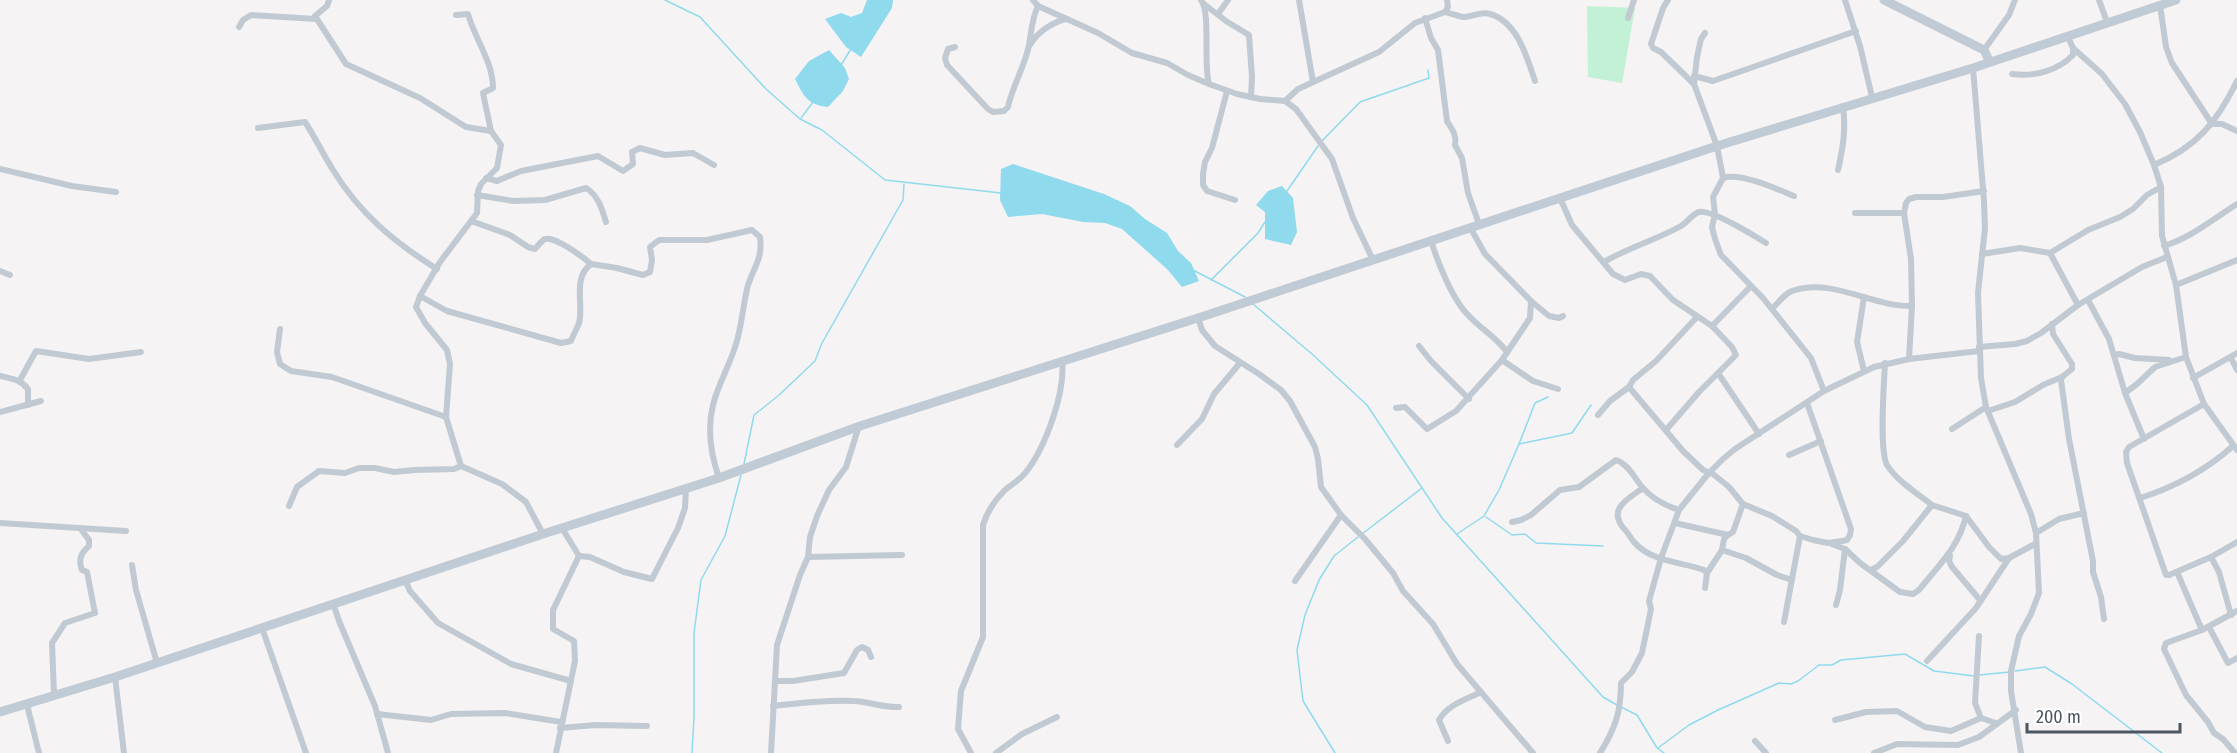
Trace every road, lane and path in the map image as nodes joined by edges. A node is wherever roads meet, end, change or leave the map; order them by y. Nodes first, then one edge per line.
1 (329, 0) edge
2 (1033, 0) edge
3 (1228, 0) edge
4 (1299, 0) edge
5 (1447, 0) edge
6 (1634, 0) edge
7 (1668, 0) edge
8 (1845, 0) edge
9 (1884, 0) edge
10 (2015, 0) edge
11 (2100, 0) edge
12 (1202, 2) edge
13 (2168, 2) edge
14 (1038, 6) junction
15 (1445, 12) junction
16 (1218, 14) junction
17 (456, 15) dead end
18 (1425, 18) junction
19 (1628, 18) dead end
20 (316, 19) junction
21 (1068, 19) junction
22 (2107, 22) junction
23 (239, 27) dead end
24 (1856, 31) junction
25 (1706, 33) dead end
26 (2067, 35) junction
27 (955, 47) dead end
28 (1029, 47) junction
29 (2073, 48) junction
30 (1984, 50) junction
31 (1990, 62) junction
32 (1973, 68) junction
33 (2012, 74) dead end
34 (1694, 80) junction
35 (1535, 81) dead end
36 (2237, 81) edge
37 (1313, 82) junction
38 (1209, 84) junction
39 (1227, 91) junction
40 (1251, 97) junction
41 (1872, 97) junction
42 (1285, 100) junction
43 (1843, 106) junction
44 (2212, 124) junction
45 (258, 128) dead end
46 (2237, 130) edge
47 (491, 131) junction
48 (1718, 146) junction
49 (714, 165) dead end
50 (2154, 165) junction
51 (0, 169) edge
52 (1838, 170) dead end
53 (486, 178) junction
54 (1723, 178) junction
55 (2161, 187) junction
56 (1984, 191) junction
57 (116, 192) dead end
58 (477, 195) junction
59 (1794, 196) dead end
60 (1560, 198) junction
61 (1235, 200) dead end
62 (2237, 204) edge
63 (1855, 213) dead end
64 (1904, 213) junction
65 (1715, 214) junction
66 (471, 221) junction
67 (606, 222) dead end
68 (1475, 225) junction
69 (1431, 240) junction
70 (1766, 243) dead end
71 (2164, 246) junction
72 (2050, 253) junction
73 (1982, 254) junction
74 (2167, 257) junction
75 (1373, 260) junction
76 (2237, 260) edge
77 (1604, 262) junction
78 (591, 264) junction
79 (436, 269) junction
80 (0, 271) edge
81 (10, 275) dead end
82 (2176, 285) junction
83 (1751, 286) junction
84 (420, 296) junction
85 (1864, 297) junction
86 (2088, 300) junction
87 (1531, 301) junction
88 (2078, 305) junction
89 (1912, 306) junction
90 (1772, 309) junction
91 (1563, 316) dead end
92 (1697, 317) junction
93 (1198, 318) junction
94 (2052, 324) junction
95 (1712, 326) junction
96 (280, 329) dead end
97 (1419, 346) dead end
98 (1979, 349) junction
99 (141, 352) dead end
100 (1507, 352) junction
101 (2114, 355) junction
102 (2234, 355) edge
103 (2186, 357) junction
104 (1909, 359) junction
105 (1062, 360) junction
106 (1502, 360) junction
107 (2171, 360) junction
108 (1240, 363) junction
109 (1885, 363) junction
110 (2237, 370) edge
111 (1864, 371) junction
112 (1719, 373) junction
113 (0, 376) edge
114 (2062, 377) junction
115 (2193, 378) junction
116 (20, 380) junction
117 (1629, 387) junction
118 (1558, 389) dead end
119 (1824, 391) junction
120 (2124, 393) junction
121 (1468, 399) junction
122 (41, 401) dead end
123 (1808, 403) junction
124 (2204, 404) junction
125 (28, 405) junction
126 (1396, 408) dead end
127 (1987, 409) junction
128 (0, 412) edge
129 (1598, 415) dead end
130 (446, 417) junction
131 (860, 426) junction
132 (1952, 429) dead end
133 (1665, 430) junction
134 (1759, 434) junction
135 (2144, 439) junction
136 (1821, 441) junction
137 (1177, 445) dead end
138 (2235, 448) edge
139 (1789, 455) dead end
140 (461, 466) junction
141 (1708, 474) junction
142 (719, 478) junction
143 (686, 488) junction
144 (1643, 488) junction
145 (2140, 498) junction
146 (1743, 504) junction
147 (289, 506) dead end
148 (1932, 506) junction
149 (1679, 510) junction
150 (2084, 513) junction
151 (1341, 514) junction
152 (1966, 516) junction
153 (1512, 522) dead end
154 (0, 523) edge
155 (1675, 523) junction
156 (81, 528) junction
157 (562, 528) junction
158 (126, 531) dead end
159 (2036, 533) junction
160 (543, 534) junction
161 (1728, 535) junction
162 (1800, 536) junction
163 (2237, 542) edge
164 (1828, 543) junction
165 (2035, 544) junction
166 (1845, 549) junction
167 (1722, 550) junction
168 (902, 555) dead end
169 (1950, 555) junction
170 (579, 556) junction
171 (808, 557) junction
172 (2211, 557) junction
173 (1661, 558) junction
174 (2009, 558) junction
175 (132, 565) dead end
176 (1871, 570) junction
177 (2177, 572) junction
178 (1707, 573) junction
179 (405, 580) junction
180 (1792, 580) junction
181 (1294, 581) dead end
182 (1705, 588) dead end
183 (1980, 600) junction
184 (333, 603) junction
185 (1836, 604) dead end
186 (2234, 613) edge
187 (2104, 619) dead end
188 (1785, 622) dead end
189 (262, 628) junction
190 (2205, 628) junction
191 (1979, 636) dead end
192 (871, 657) dead end
193 (2237, 658) edge
194 (1927, 661) dead end
195 (157, 663) junction
196 (115, 677) junction
197 (571, 681) junction
198 (776, 681) junction
199 (1481, 692) junction
200 (54, 695) junction
201 (29, 702) junction
202 (773, 706) junction
203 (899, 707) dead end
204 (2016, 710) junction
205 (0, 712) edge
206 (377, 714) junction
207 (1057, 717) dead end
208 (1981, 718) junction
209 (1835, 720) dead end
210 (1996, 723) junction
211 (561, 725) junction
212 (647, 726) dead end
213 (1448, 741) dead end
214 (1755, 741) dead end
215 (39, 753) edge
216 (124, 753) edge
217 (306, 753) edge
218 (388, 753) edge
219 (556, 753) edge
220 (771, 753) edge
221 (971, 753) edge
222 (996, 753) edge
223 (1533, 753) edge
224 (1600, 753) edge
225 (1766, 753) edge
226 (1874, 753) edge
227 (2021, 753) edge
228 (2235, 753) edge

1 - 20 street
2 - 14 street
3 - 16 street
4 - 37 street
5 - 15 street
6 - 19 street
7 - 34 street
8 - 24 street
9 - 30 main road
10 - 30 street
11 - 22 street
12 - 16 street
12 - 38 street
13 - 22 main road
13 - 44 street
14 - 21 street
14 - 28 street
15 - 18 street
15 - 35 street
16 - 40 street
17 - 47 street
18 - 37 street
18 - 68 street
20 - 23 street
20 - 47 street
21 - 28 street
21 - 38 street
22 - 26 main road
24 - 34 street
24 - 41 street
25 - 34 street
26 - 29 street
26 - 31 main road
27 - 28 street
29 - 33 street
29 - 50 street
30 - 31 main road
31 - 32 main road
32 - 41 main road
32 - 56 street
34 - 48 street
36 - 44 street
37 - 42 street
38 - 39 street
39 - 40 street
39 - 61 street
40 - 42 street
41 - 43 main road
42 - 75 street
43 - 48 main road
43 - 52 street
44 - 46 street
44 - 50 street
45 - 79 street
47 - 53 street
48 - 54 street
48 - 60 main road
49 - 53 street
50 - 55 street
51 - 57 street
53 - 58 street
54 - 59 street
54 - 65 street
55 - 71 street
55 - 72 street
56 - 64 street
56 - 73 street
58 - 66 street
58 - 67 street
60 - 68 main road
60 - 77 street
62 - 71 street
63 - 64 street
64 - 89 street
65 - 70 street
65 - 77 street
65 - 83 street
66 - 78 street
66 - 79 street
68 - 69 main road
68 - 87 street
69 - 75 main road
69 - 100 street
71 - 74 street
72 - 73 street
72 - 88 street
73 - 98 street
74 - 82 street
74 - 86 street
75 - 93 main road
76 - 82 street
77 - 92 street
78 - 84 street
78 - 142 street
79 - 84 street
80 - 81 street
82 - 103 street
83 - 90 street
83 - 95 street
84 - 130 street
85 - 89 street
85 - 90 street
85 - 111 street
86 - 88 street
86 - 101 street
87 - 91 street
87 - 100 street
88 - 94 street
89 - 104 street
90 - 119 street
92 - 95 street
92 - 117 street
93 - 105 main road
93 - 108 street
94 - 98 street
94 - 114 street
95 - 112 street
96 - 130 street
97 - 121 street
98 - 104 street
98 - 127 street
99 - 116 street
100 - 106 street
101 - 107 street
101 - 120 street
102 - 110 street
102 - 115 street
103 - 107 street
103 - 115 street
104 - 109 street
105 - 131 main road
105 - 221 street
106 - 118 street
106 - 121 street
107 - 120 street
108 - 137 street
108 - 151 street
109 - 111 street
109 - 148 street
111 - 119 street
112 - 133 street
112 - 134 street
113 - 116 street
114 - 127 street
114 - 150 street
115 - 124 street
116 - 125 street
117 - 129 street
117 - 133 street
119 - 123 street
120 - 135 street
121 - 126 street
122 - 125 street
123 - 134 street
123 - 136 street
124 - 135 street
124 - 138 street
125 - 128 street
127 - 132 street
127 - 159 street
130 - 140 street
131 - 142 main road
131 - 171 street
133 - 141 street
134 - 141 street
135 - 145 street
136 - 139 street
136 - 164 street
138 - 145 street
140 - 147 street
140 - 160 street
141 - 146 street
141 - 149 street
142 - 143 main road
143 - 157 main road
143 - 170 street
144 - 149 street
144 - 153 street
144 - 173 street
145 - 177 street
146 - 161 street
146 - 162 street
148 - 152 street
148 - 176 street
149 - 155 street
150 - 159 street
150 - 187 street
151 - 181 street
151 - 199 street
152 - 169 street
152 - 174 street
154 - 156 street
155 - 161 street
155 - 173 street
156 - 158 street
156 - 200 street
157 - 160 main road
157 - 170 street
159 - 165 street
160 - 179 main road
161 - 167 street
162 - 164 street
162 - 180 street
163 - 172 street
164 - 166 street
165 - 174 street
165 - 204 street
166 - 176 street
166 - 185 street
167 - 178 street
167 - 180 street
168 - 171 street
169 - 176 street
169 - 183 street
170 - 197 street
171 - 198 street
172 - 177 street
172 - 186 street
173 - 178 street
173 - 224 street
174 - 183 street
175 - 195 street
177 - 190 street
178 - 182 street
179 - 184 main road
179 - 197 street
180 - 188 street
183 - 194 street
184 - 189 main road
184 - 206 street
186 - 190 street
189 - 195 main road
189 - 217 street
190 - 193 street
190 - 228 street
191 - 208 street
192 - 198 street
195 - 196 main road
196 - 200 main road
196 - 216 street
197 - 211 street
198 - 202 street
199 - 213 street
199 - 223 street
200 - 201 main road
201 - 205 main road
201 - 215 street
202 - 203 street
202 - 220 street
204 - 210 street
204 - 227 street
206 - 211 street
206 - 218 street
207 - 222 street
208 - 209 street
208 - 210 street
210 - 226 street
211 - 212 street
211 - 219 street
214 - 225 street

